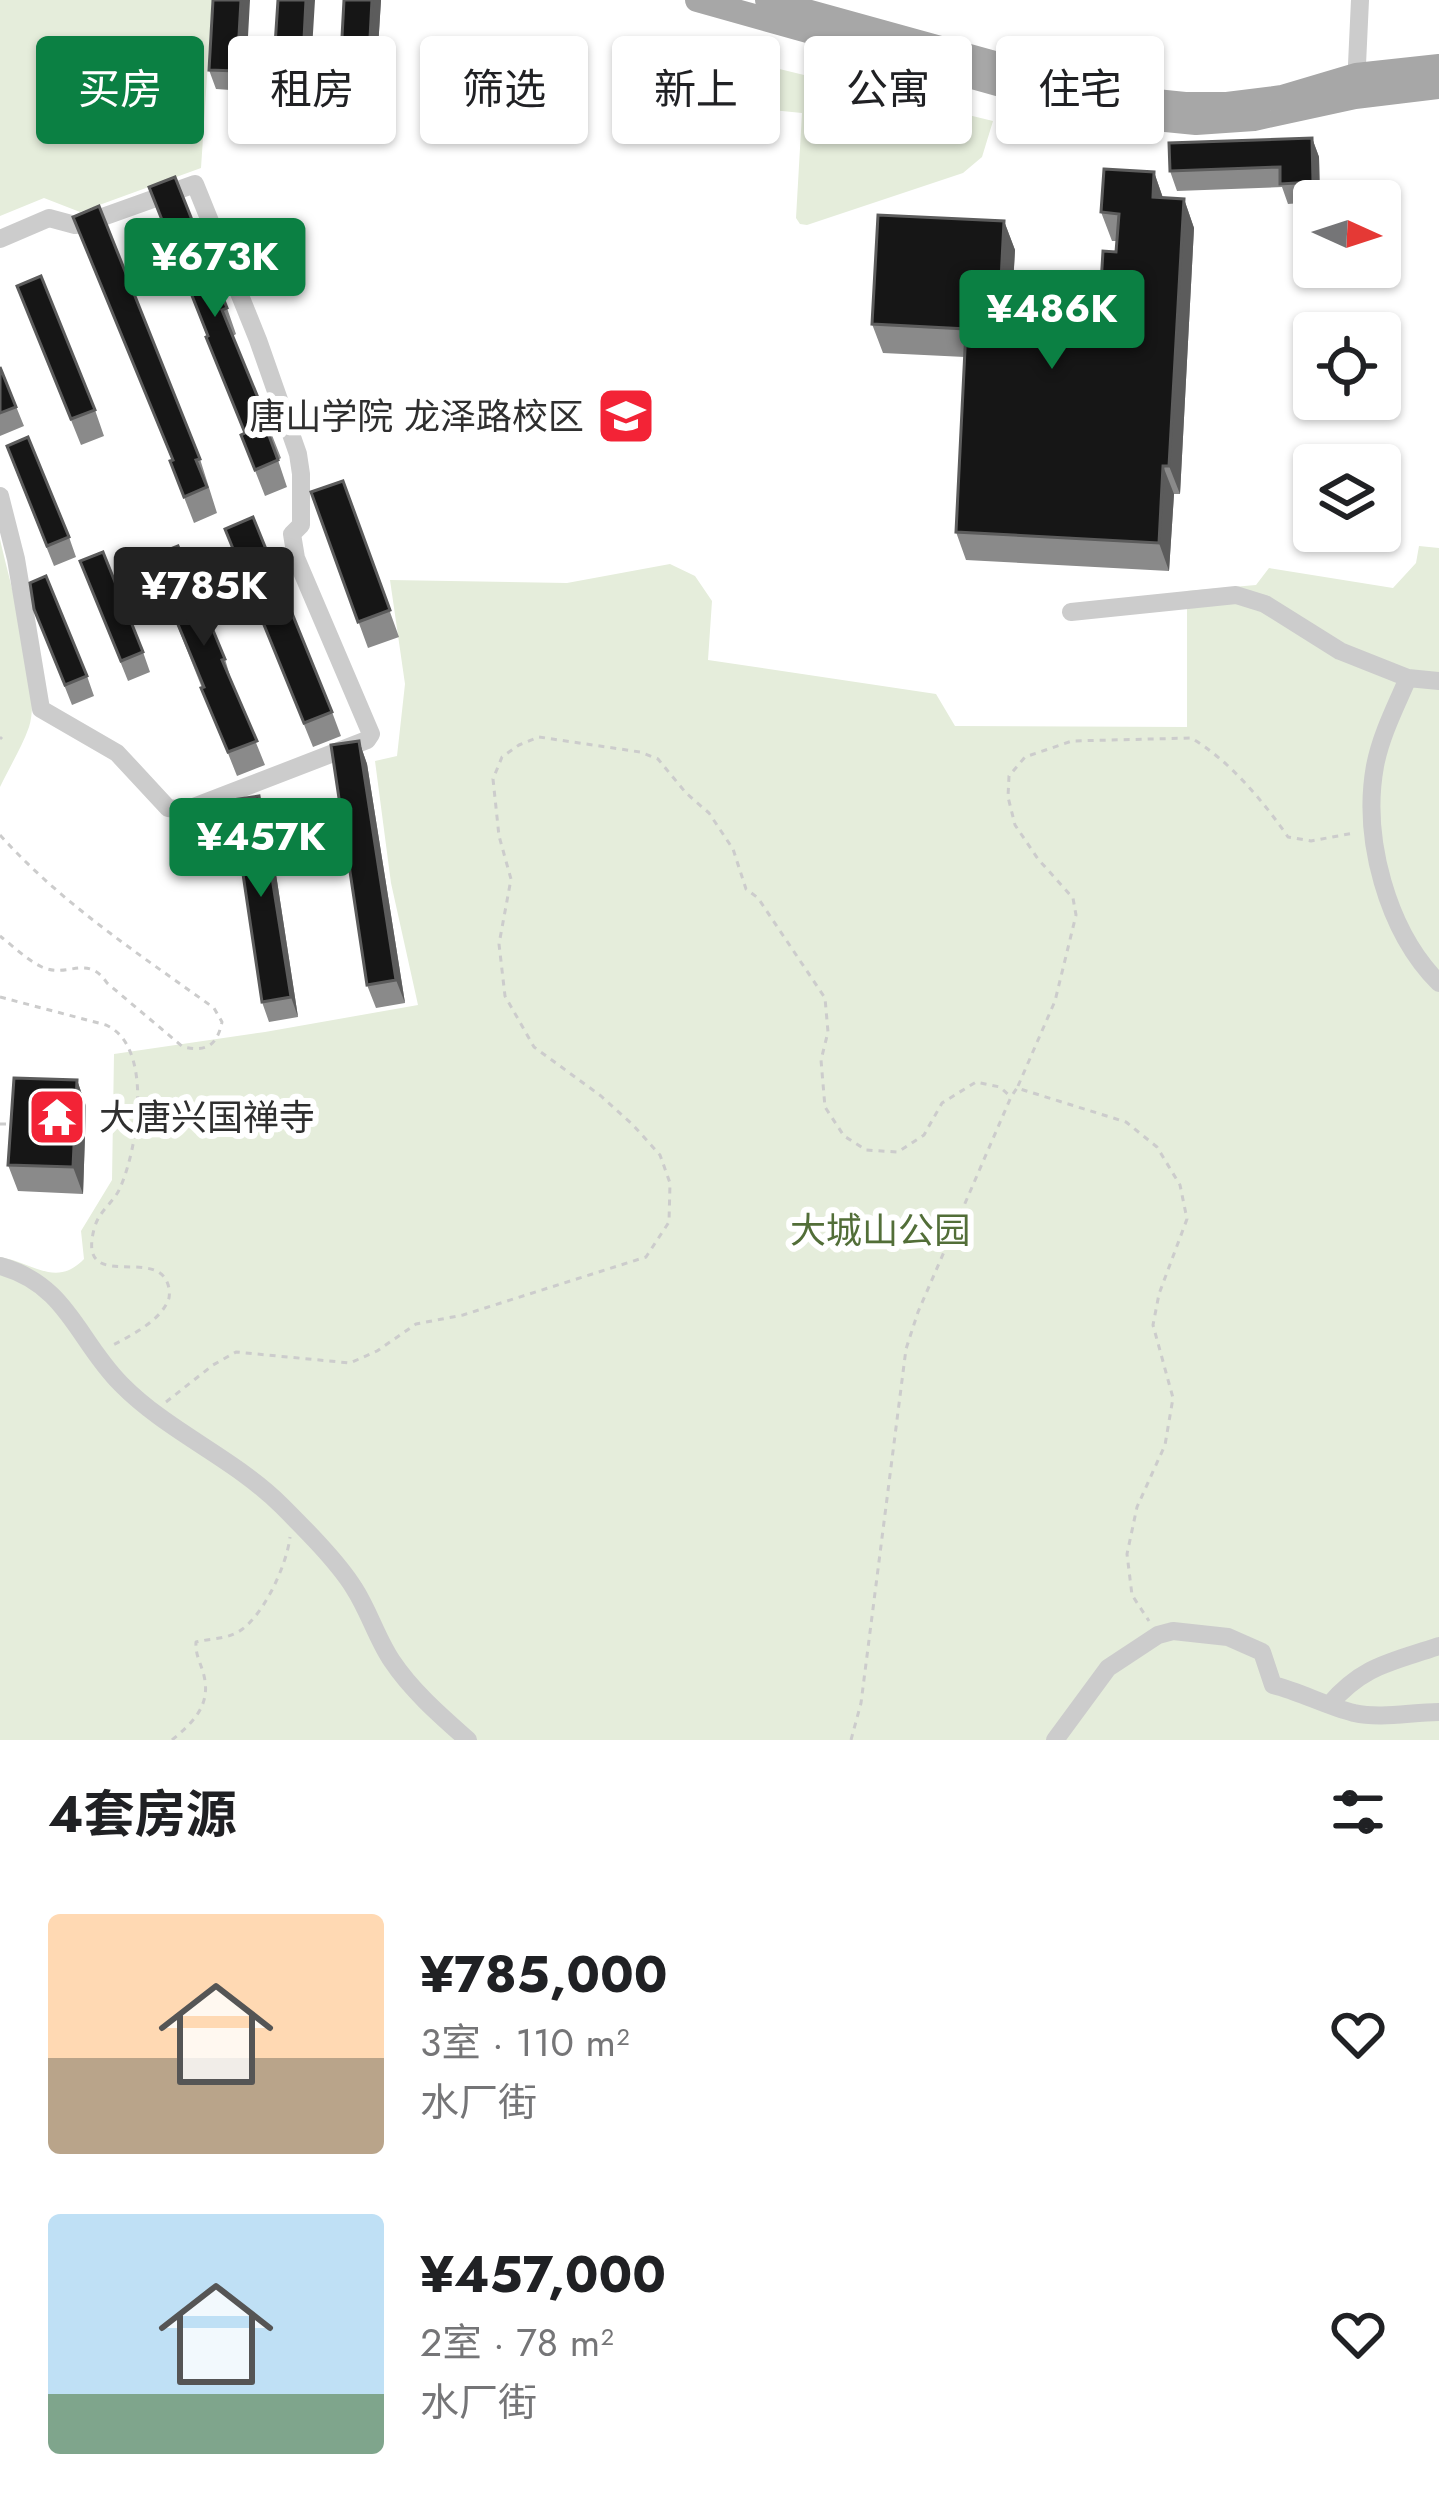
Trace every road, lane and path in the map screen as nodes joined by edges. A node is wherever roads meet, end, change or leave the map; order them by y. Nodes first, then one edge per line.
1 (697, 0) edge
2 (767, 0) edge
3 (1360, 0) edge
4 (1439, 66) edge
5 (1356, 86) junction
6 (1439, 87) edge
7 (0, 239) edge
8 (0, 496) edge
9 (1071, 613) dead end
10 (1408, 678) junction
11 (1439, 681) edge
12 (1373, 830) junction
13 (0, 835) edge
14 (0, 936) edge
15 (1439, 983) edge
16 (0, 997) edge
17 (1017, 1088) junction
18 (1011, 1097) junction
19 (0, 1124) edge
20 (8, 1124) edge
21 (0, 1266) edge
22 (97, 1354) junction
23 (153, 1413) junction
24 (290, 1530) dead end
25 (1158, 1634) junction
26 (1439, 1646) edge
27 (1329, 1705) junction
28 (1439, 1712) edge
29 (172, 1740) edge
30 (468, 1740) edge
31 (851, 1740) edge
32 (1055, 1740) edge

1 - 5 main road
2 - 5 main road
3 - 5 street
4 - 5 main road
5 - 6 main road
7 - 8 street
9 - 10 street
10 - 11 street
10 - 12 street
12 - 15 street
12 - 17 path
13 - 14 path
16 - 22 path
17 - 18 path
17 - 25 path
18 - 23 path
18 - 31 path
19 - 20 path
21 - 22 street
22 - 23 street
23 - 30 street
24 - 29 path
25 - 27 street
25 - 32 street
26 - 27 street
27 - 28 street

